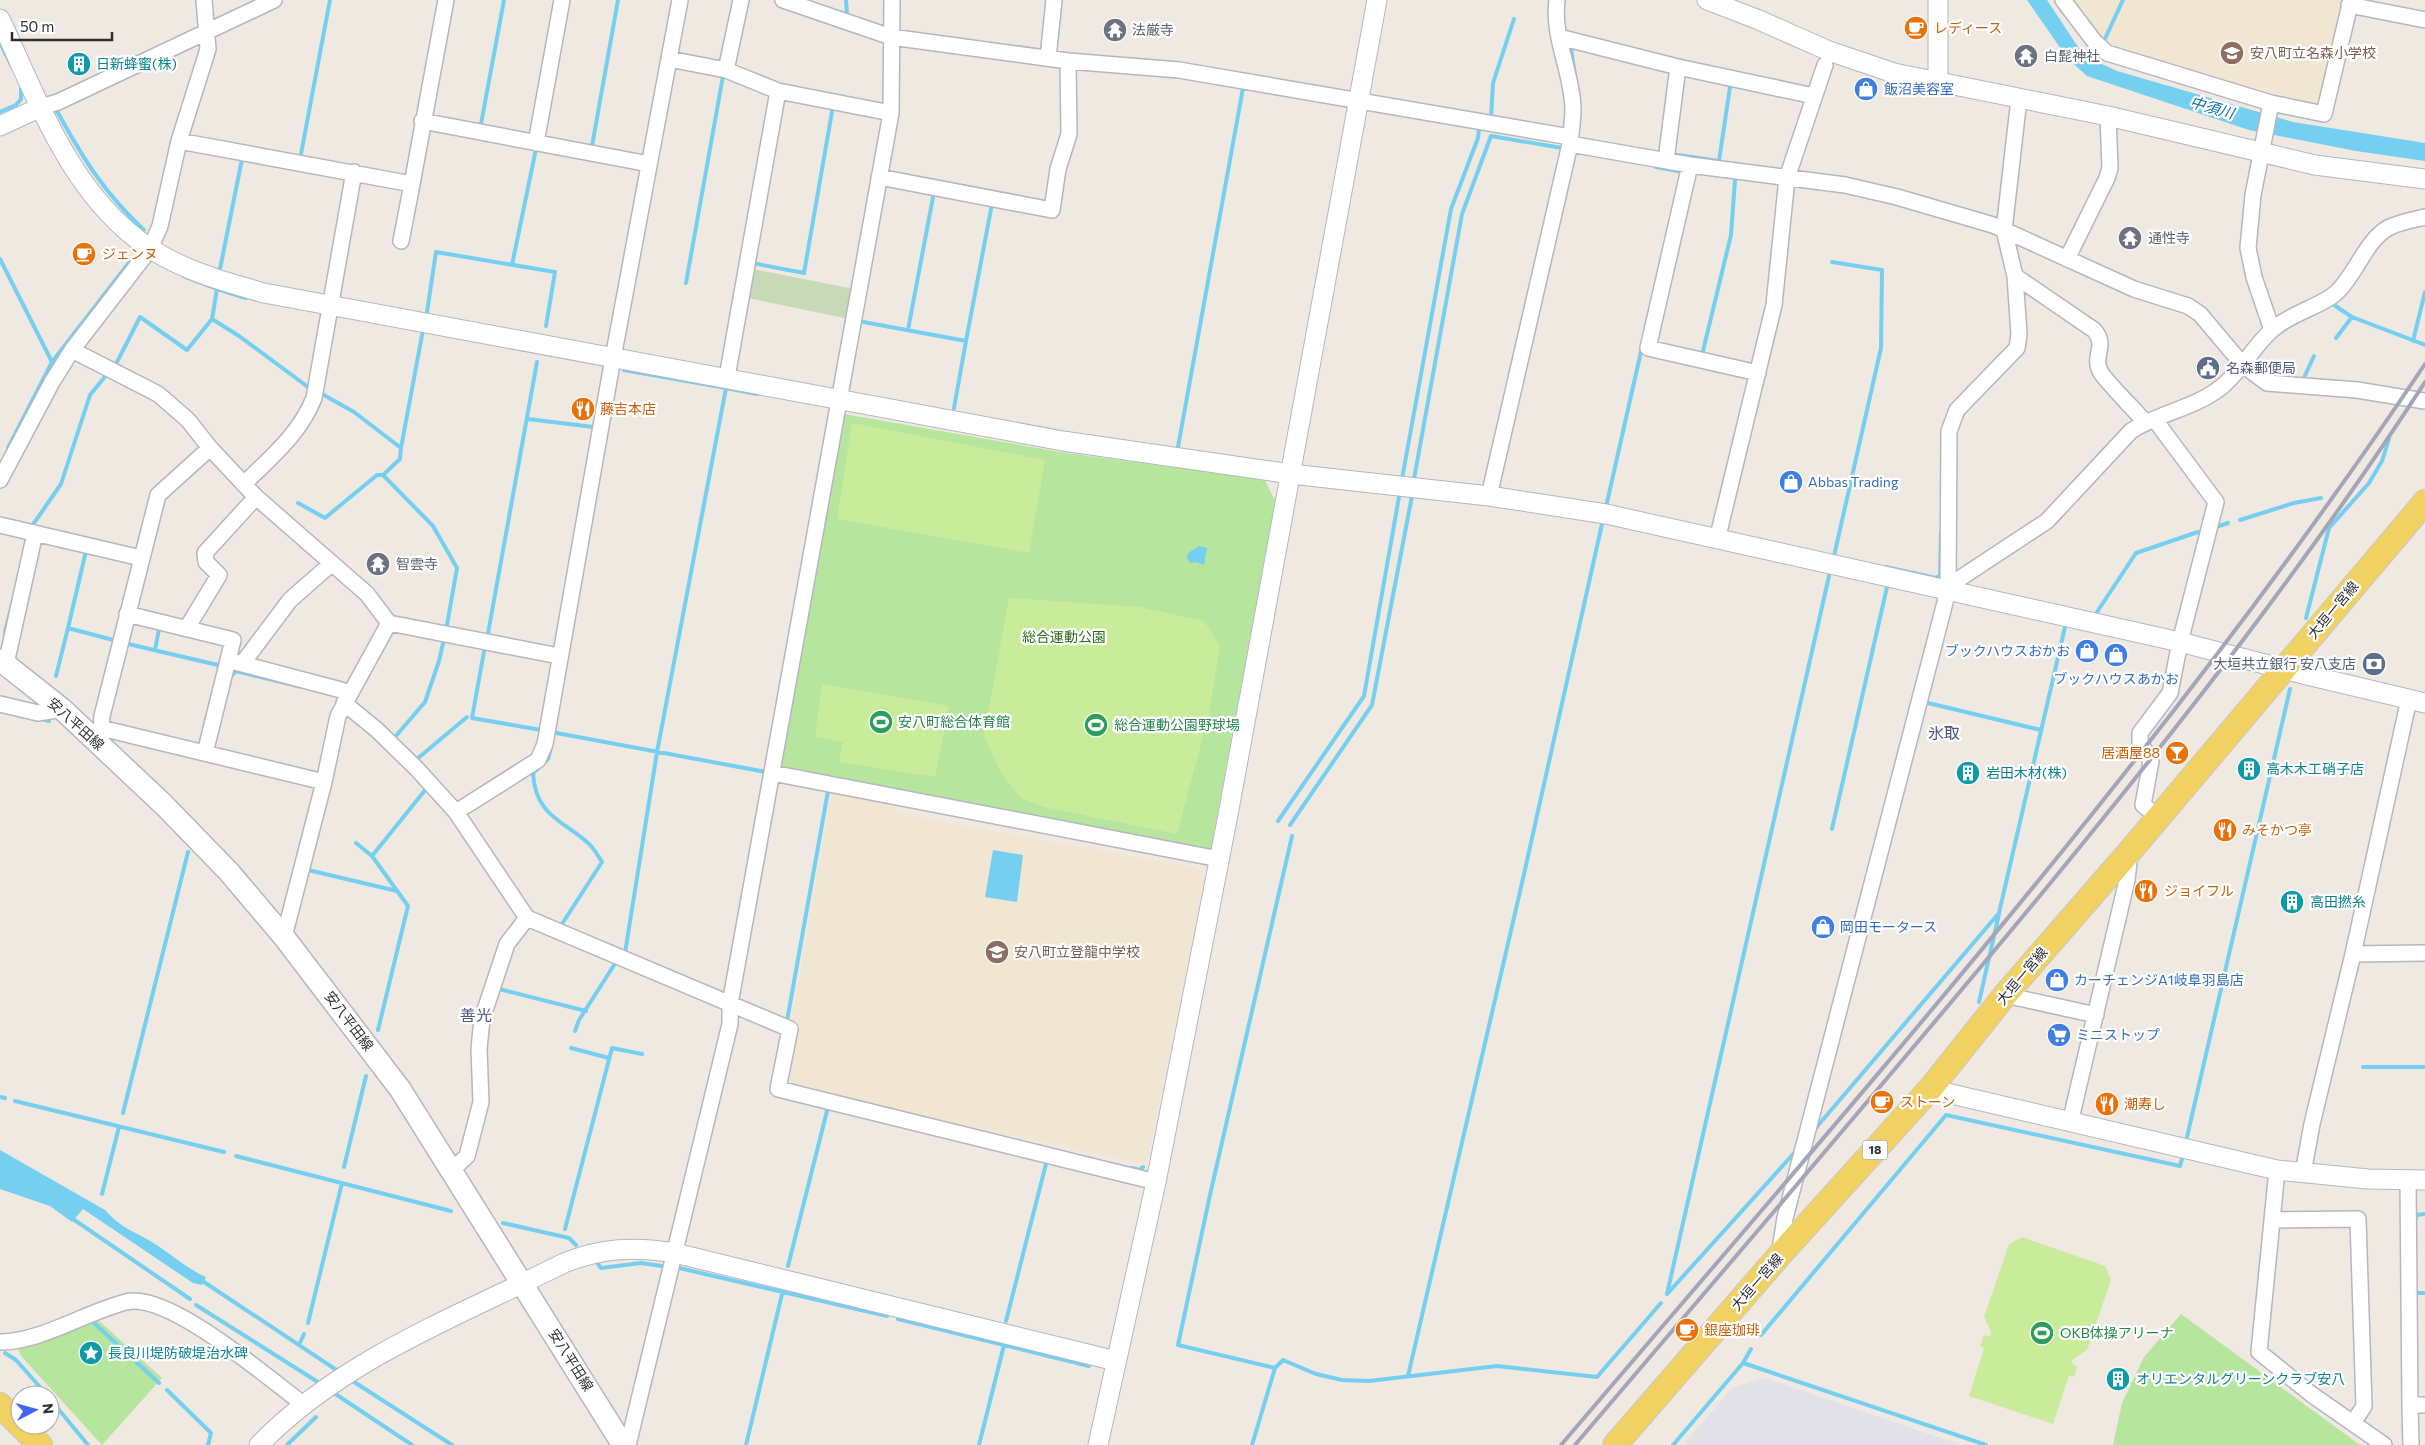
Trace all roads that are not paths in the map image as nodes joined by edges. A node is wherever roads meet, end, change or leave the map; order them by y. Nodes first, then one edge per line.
1 (204, 0) edge
2 (274, 0) edge
3 (446, 0) edge
4 (562, 0) edge
5 (680, 0) edge
6 (741, 0) edge
7 (783, 0) edge
8 (892, 0) edge
9 (1054, 0) edge
10 (1377, 0) edge
11 (1557, 0) edge
12 (1707, 0) edge
13 (1938, 0) edge
14 (2063, 0) edge
15 (2350, 3) edge
16 (0, 19) edge
17 (2425, 20) edge
18 (208, 32) junction
19 (891, 36) junction
20 (1559, 36) junction
21 (1810, 42) junction
22 (1048, 58) junction
23 (669, 59) junction
24 (1068, 61) junction
25 (1861, 64) junction
26 (1825, 65) junction
27 (1678, 68) junction
28 (726, 70) junction
29 (1938, 82) junction
30 (778, 91) junction
31 (1814, 96) junction
32 (2018, 98) junction
33 (1358, 101) junction
34 (2270, 106) junction
35 (42, 107) junction
36 (891, 113) junction
37 (2108, 116) junction
38 (422, 121) junction
39 (0, 126) edge
40 (1570, 140) junction
41 (179, 141) junction
42 (536, 143) junction
43 (2262, 146) junction
44 (1666, 160) junction
45 (649, 164) junction
46 (1690, 165) junction
47 (354, 172) junction
48 (879, 177) junction
49 (1788, 178) junction
50 (2425, 179) edge
51 (412, 184) junction
52 (2425, 217) edge
53 (2004, 230) junction
54 (402, 242) dead end
55 (150, 248) junction
56 (2067, 259) junction
57 (2015, 276) junction
58 (329, 304) junction
59 (2272, 330) junction
60 (72, 350) junction
61 (613, 358) junction
62 (2243, 366) junction
63 (1758, 372) junction
64 (727, 377) junction
65 (839, 400) junction
66 (2425, 402) edge
67 (2150, 421) junction
68 (210, 448) junction
69 (1292, 474) junction
70 (0, 480) edge
71 (244, 484) junction
72 (1489, 496) junction
73 (256, 497) junction
74 (2425, 502) edge
75 (0, 524) edge
76 (35, 533) junction
77 (1717, 540) junction
78 (141, 558) junction
79 (331, 564) junction
80 (1948, 591) junction
81 (128, 614) junction
82 (389, 624) junction
83 (187, 628) junction
84 (2180, 642) junction
85 (559, 656) junction
86 (3, 662) edge
87 (235, 662) junction
88 (2283, 670) junction
89 (346, 699) junction
90 (2417, 701) edge
91 (0, 704) edge
92 (62, 709) junction
93 (100, 736) junction
94 (205, 752) junction
95 (772, 773) junction
96 (324, 782) junction
97 (456, 812) junction
98 (2157, 816) junction
99 (2130, 850) junction
100 (1219, 859) junction
101 (527, 918) junction
102 (284, 937) junction
103 (2353, 954) junction
104 (2425, 954) edge
105 (2005, 995) junction
106 (730, 1004) junction
107 (2096, 1015) junction
108 (1930, 1089) junction
109 (2070, 1124) junction
110 (452, 1170) junction
111 (2277, 1170) junction
112 (2303, 1173) junction
113 (2416, 1180) edge
114 (1156, 1182) junction
115 (2273, 1220) junction
116 (675, 1253) junction
117 (1778, 1257) junction
118 (522, 1284) junction
119 (2417, 1326) edge
120 (0, 1342) edge
121 (1116, 1361) junction
122 (310, 1399) junction
123 (2417, 1405) edge
124 (2353, 1423) junction
125 (30, 1435) edge
126 (40, 1445) edge
127 (260, 1445) edge
128 (623, 1445) edge
129 (628, 1445) edge
130 (1098, 1445) edge
131 (1614, 1445) edge
132 (2384, 1445) edge
133 (2411, 1445) edge

1 - 18 street
2 - 18 street
3 - 38 street
4 - 42 street
5 - 23 street
6 - 28 street
7 - 19 street
8 - 19 street
9 - 22 street
10 - 33 street
11 - 20 street
12 - 21 street
13 - 29 street
14 - 34 street
15 - 17 street
15 - 34 street
16 - 35 street
18 - 35 street
18 - 41 street
19 - 22 street
19 - 36 street
20 - 27 street
20 - 40 street
21 - 25 street
21 - 26 street
22 - 24 street
23 - 28 street
23 - 45 street
24 - 33 street
24 - 48 street
25 - 26 street
25 - 29 street
26 - 31 street
27 - 31 street
27 - 44 street
28 - 30 street
29 - 32 street
30 - 36 street
30 - 64 street
31 - 49 street
32 - 37 street
32 - 53 street
33 - 40 street
33 - 69 street
34 - 43 street
35 - 39 street
35 - 55 street
36 - 48 street
37 - 43 street
37 - 56 street
38 - 42 street
38 - 51 street
40 - 44 street
40 - 72 street
41 - 47 street
41 - 55 street
42 - 45 street
43 - 50 street
43 - 59 street
44 - 46 street
45 - 61 street
46 - 49 street
46 - 63 street
47 - 51 street
47 - 58 street
48 - 65 street
49 - 53 street
49 - 63 street
51 - 54 street
52 - 59 street
53 - 56 street
53 - 57 street
55 - 58 street
55 - 60 street
56 - 62 street
57 - 67 street
57 - 80 street
58 - 61 street
58 - 71 street
59 - 62 street
60 - 68 street
60 - 70 street
61 - 64 street
61 - 85 street
62 - 66 street
62 - 67 street
63 - 77 street
64 - 65 street
65 - 69 street
65 - 95 street
67 - 80 street
67 - 84 street
68 - 71 street
68 - 78 street
69 - 72 street
69 - 100 street
71 - 73 street
72 - 77 street
73 - 79 street
73 - 83 street
74 - 88 main road, 大垣一宮線 / 18
75 - 76 street
76 - 78 street
76 - 86 street
77 - 80 street
78 - 81 street
79 - 82 street
79 - 87 street
80 - 84 street
80 - 117 street
81 - 83 street
81 - 93 street
82 - 85 street
82 - 89 street
83 - 87 street
84 - 88 street
84 - 98 street
85 - 97 street
86 - 92 main road, 安八平田線
87 - 89 street
87 - 94 street
88 - 90 street
88 - 98 main road, 大垣一宮線 / 18
89 - 96 street
89 - 97 street
90 - 103 street
91 - 92 street
92 - 93 main road, 安八平田線
93 - 94 street
93 - 102 main road, 安八平田線
94 - 96 street
95 - 100 street
95 - 106 street
96 - 102 street
97 - 101 street
98 - 99 main road, 大垣一宮線 / 18
99 - 105 main road, 大垣一宮線 / 18
99 - 107 street
100 - 114 street
101 - 106 street
101 - 110 street
102 - 110 main road, 安八平田線
103 - 104 street
103 - 112 street
105 - 107 street
105 - 108 main road, 大垣一宮線 / 18
106 - 114 street
106 - 116 street
107 - 109 street
108 - 109 street
108 - 117 main road, 大垣一宮線 / 18
109 - 111 street
110 - 118 main road, 安八平田線
111 - 112 street
111 - 115 street
112 - 113 street
113 - 119 street
114 - 121 street
115 - 124 street
115 - 124 street
116 - 118 street
116 - 121 street
116 - 129 street
117 - 131 main road, 大垣一宮線 / 18
118 - 122 street
118 - 128 main road, 安八平田線
119 - 123 street
120 - 122 street
121 - 130 street
122 - 127 street
123 - 133 street
124 - 132 street
125 - 126 main road

